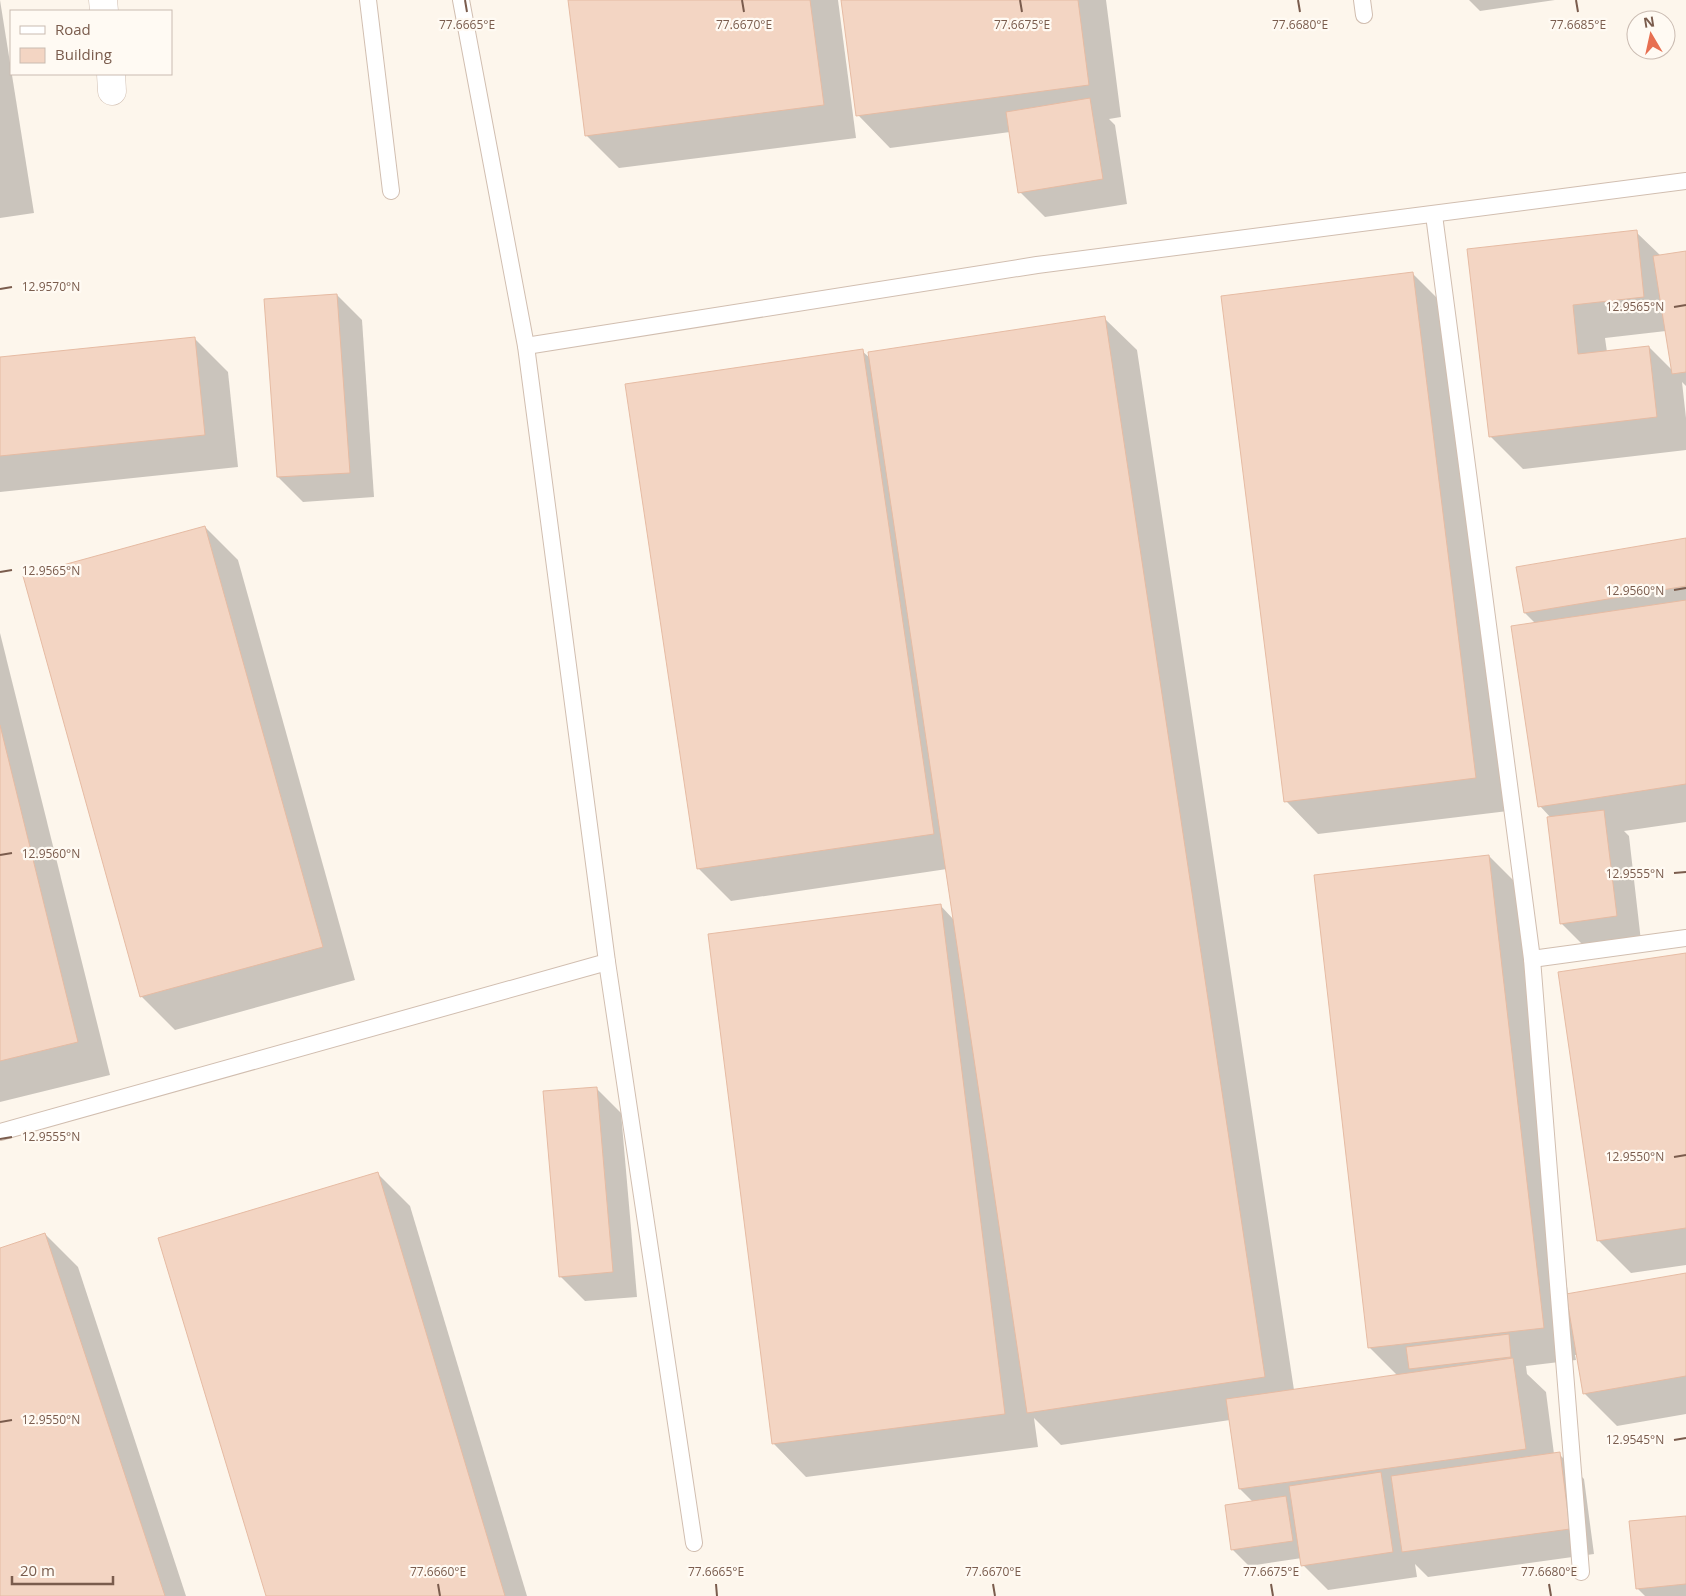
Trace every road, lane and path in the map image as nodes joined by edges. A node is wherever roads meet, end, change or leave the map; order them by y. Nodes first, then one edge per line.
1 (368, 0) edge
2 (461, 0) edge
3 (1686, 182) edge
4 (391, 192) dead end
5 (1434, 215) junction
6 (526, 346) junction
7 (1686, 938) edge
8 (1532, 959) junction
9 (606, 962) junction
10 (0, 1132) edge
11 (694, 1543) dead end
12 (1581, 1572) dead end

1 - 4 lane
2 - 6 lane
3 - 5 lane
5 - 6 lane
5 - 8 lane
6 - 9 lane
7 - 8 lane
8 - 12 lane
9 - 10 lane
9 - 11 lane

